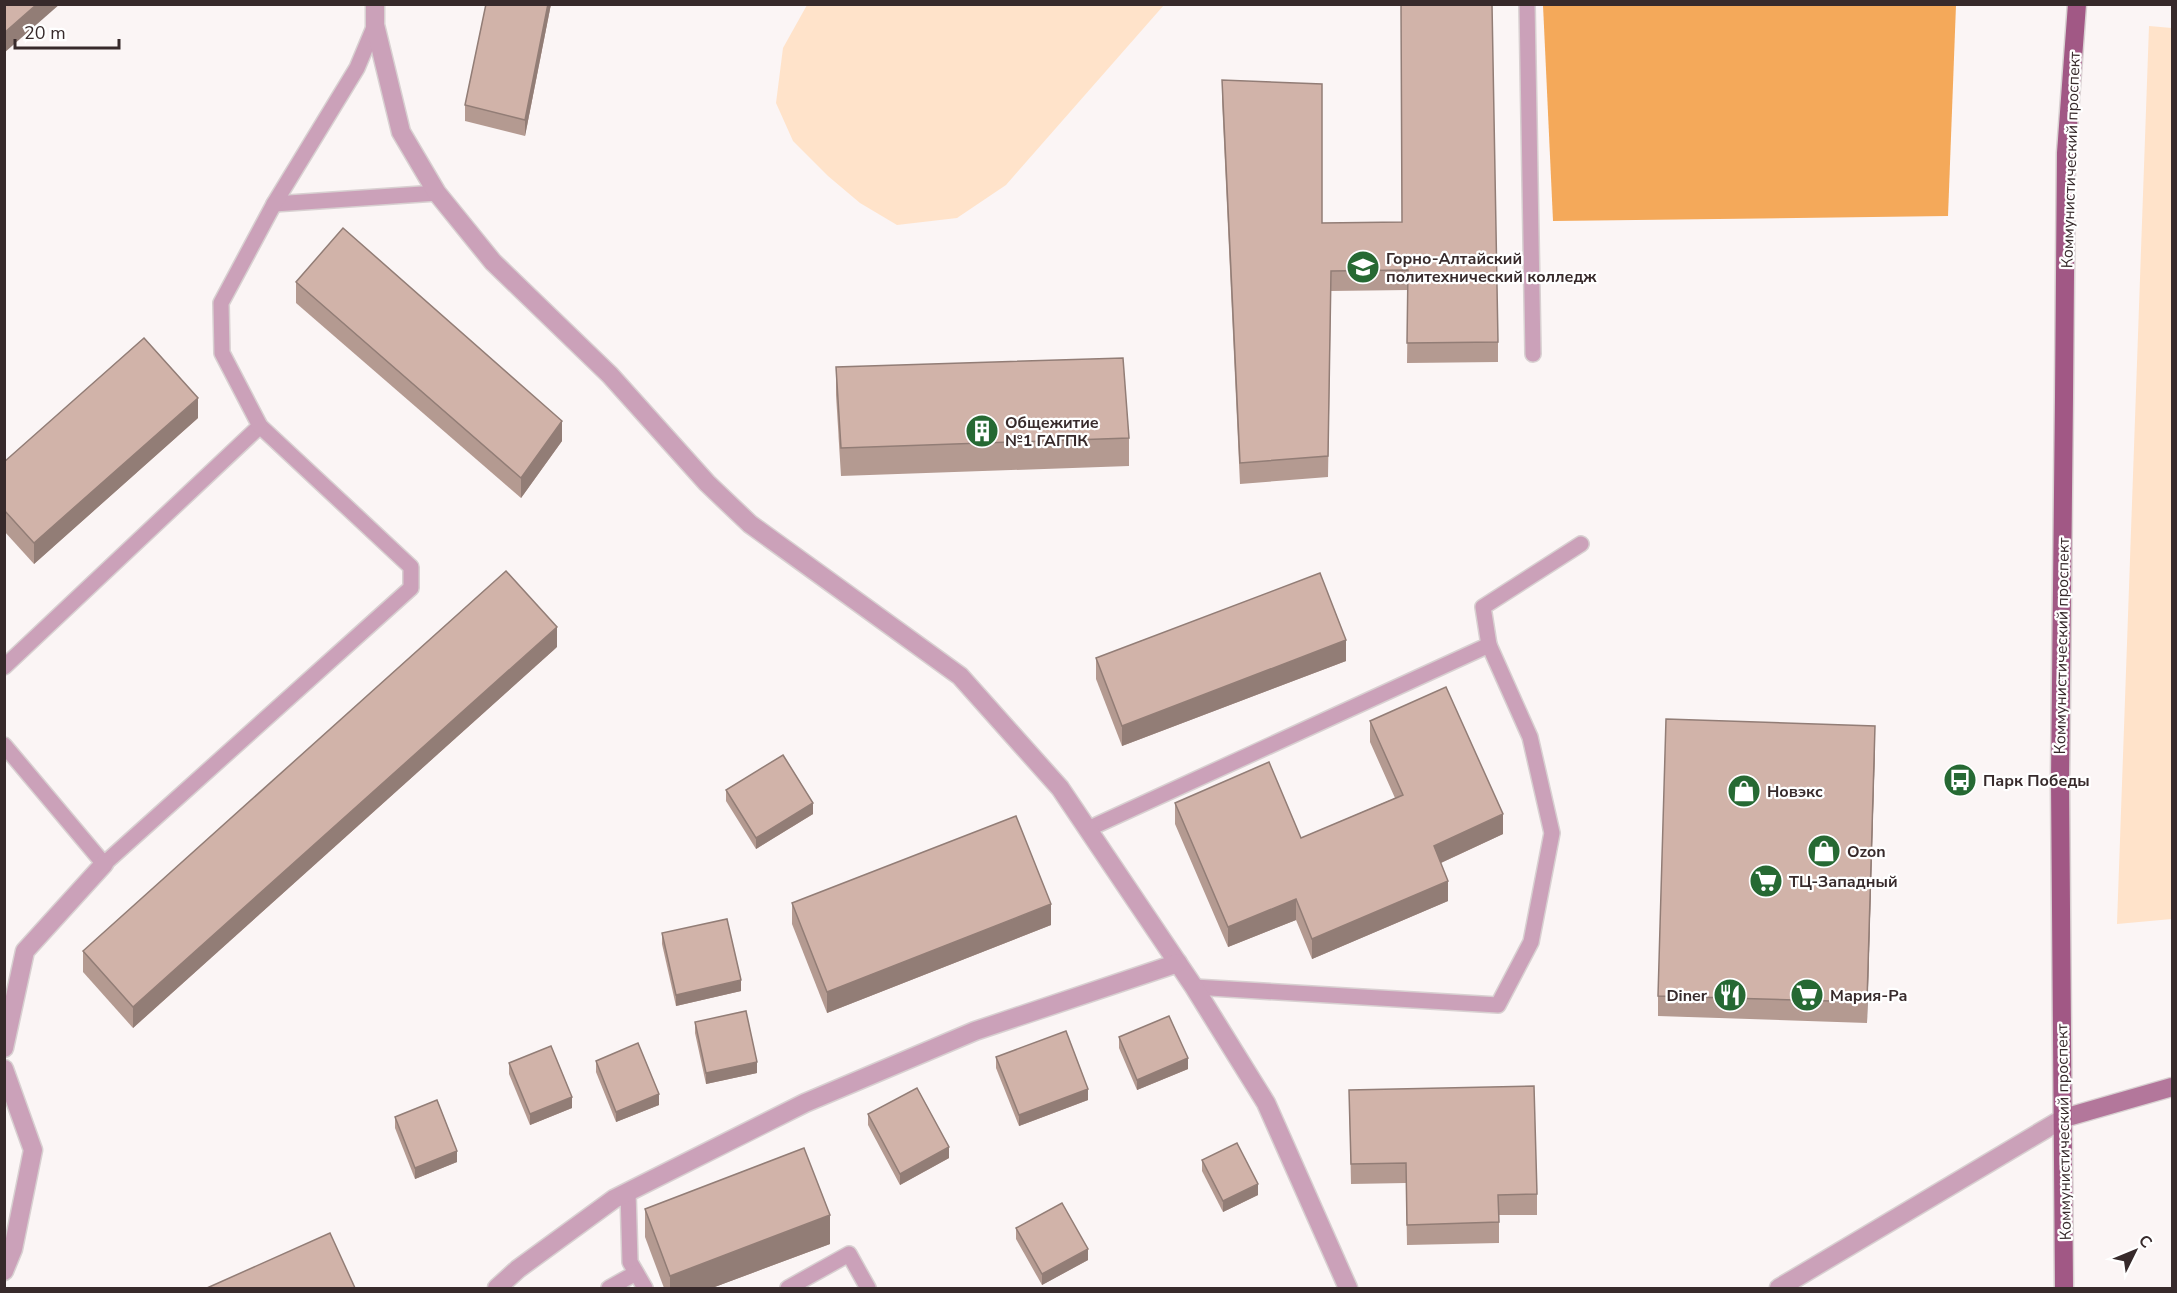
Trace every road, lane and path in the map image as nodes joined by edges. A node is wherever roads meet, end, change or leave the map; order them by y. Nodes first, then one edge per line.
1 (375, 4) edge
2 (1527, 4) edge
3 (2077, 4) edge
4 (375, 25) junction
5 (437, 193) junction
6 (274, 204) junction
7 (1533, 354) dead end
8 (260, 426) junction
9 (1581, 544) dead end
10 (1489, 645) junction
11 (4, 668) edge
12 (4, 745) edge
13 (1088, 829) junction
14 (104, 864) junction
15 (1178, 963) junction
16 (1194, 987) junction
17 (4, 1048) edge
18 (4, 1069) edge
19 (2172, 1087) edge
20 (2064, 1118) junction
21 (628, 1192) junction
22 (9, 1247) edge
23 (4, 1271) edge
24 (636, 1273) junction
25 (497, 1288) edge
26 (609, 1288) edge
27 (645, 1288) edge
28 (788, 1288) edge
29 (868, 1288) edge
30 (1348, 1288) edge
31 (1779, 1288) edge
32 (2064, 1288) edge

1 - 4 street
2 - 7 lane
3 - 20 main road, Коммунистический проспект
4 - 5 street
4 - 6 lane
5 - 6 lane
5 - 13 street
6 - 8 lane
8 - 11 lane
8 - 14 lane
9 - 10 lane
10 - 13 lane
10 - 16 lane
12 - 14 lane
13 - 15 street
14 - 17 street
15 - 16 street
15 - 21 street
16 - 30 street
18 - 22 street
19 - 20 street
20 - 31 street
20 - 32 main road, Коммунистический проспект
21 - 24 lane
21 - 25 street
22 - 23 street
24 - 26 lane
24 - 27 lane
28 - 29 lane

